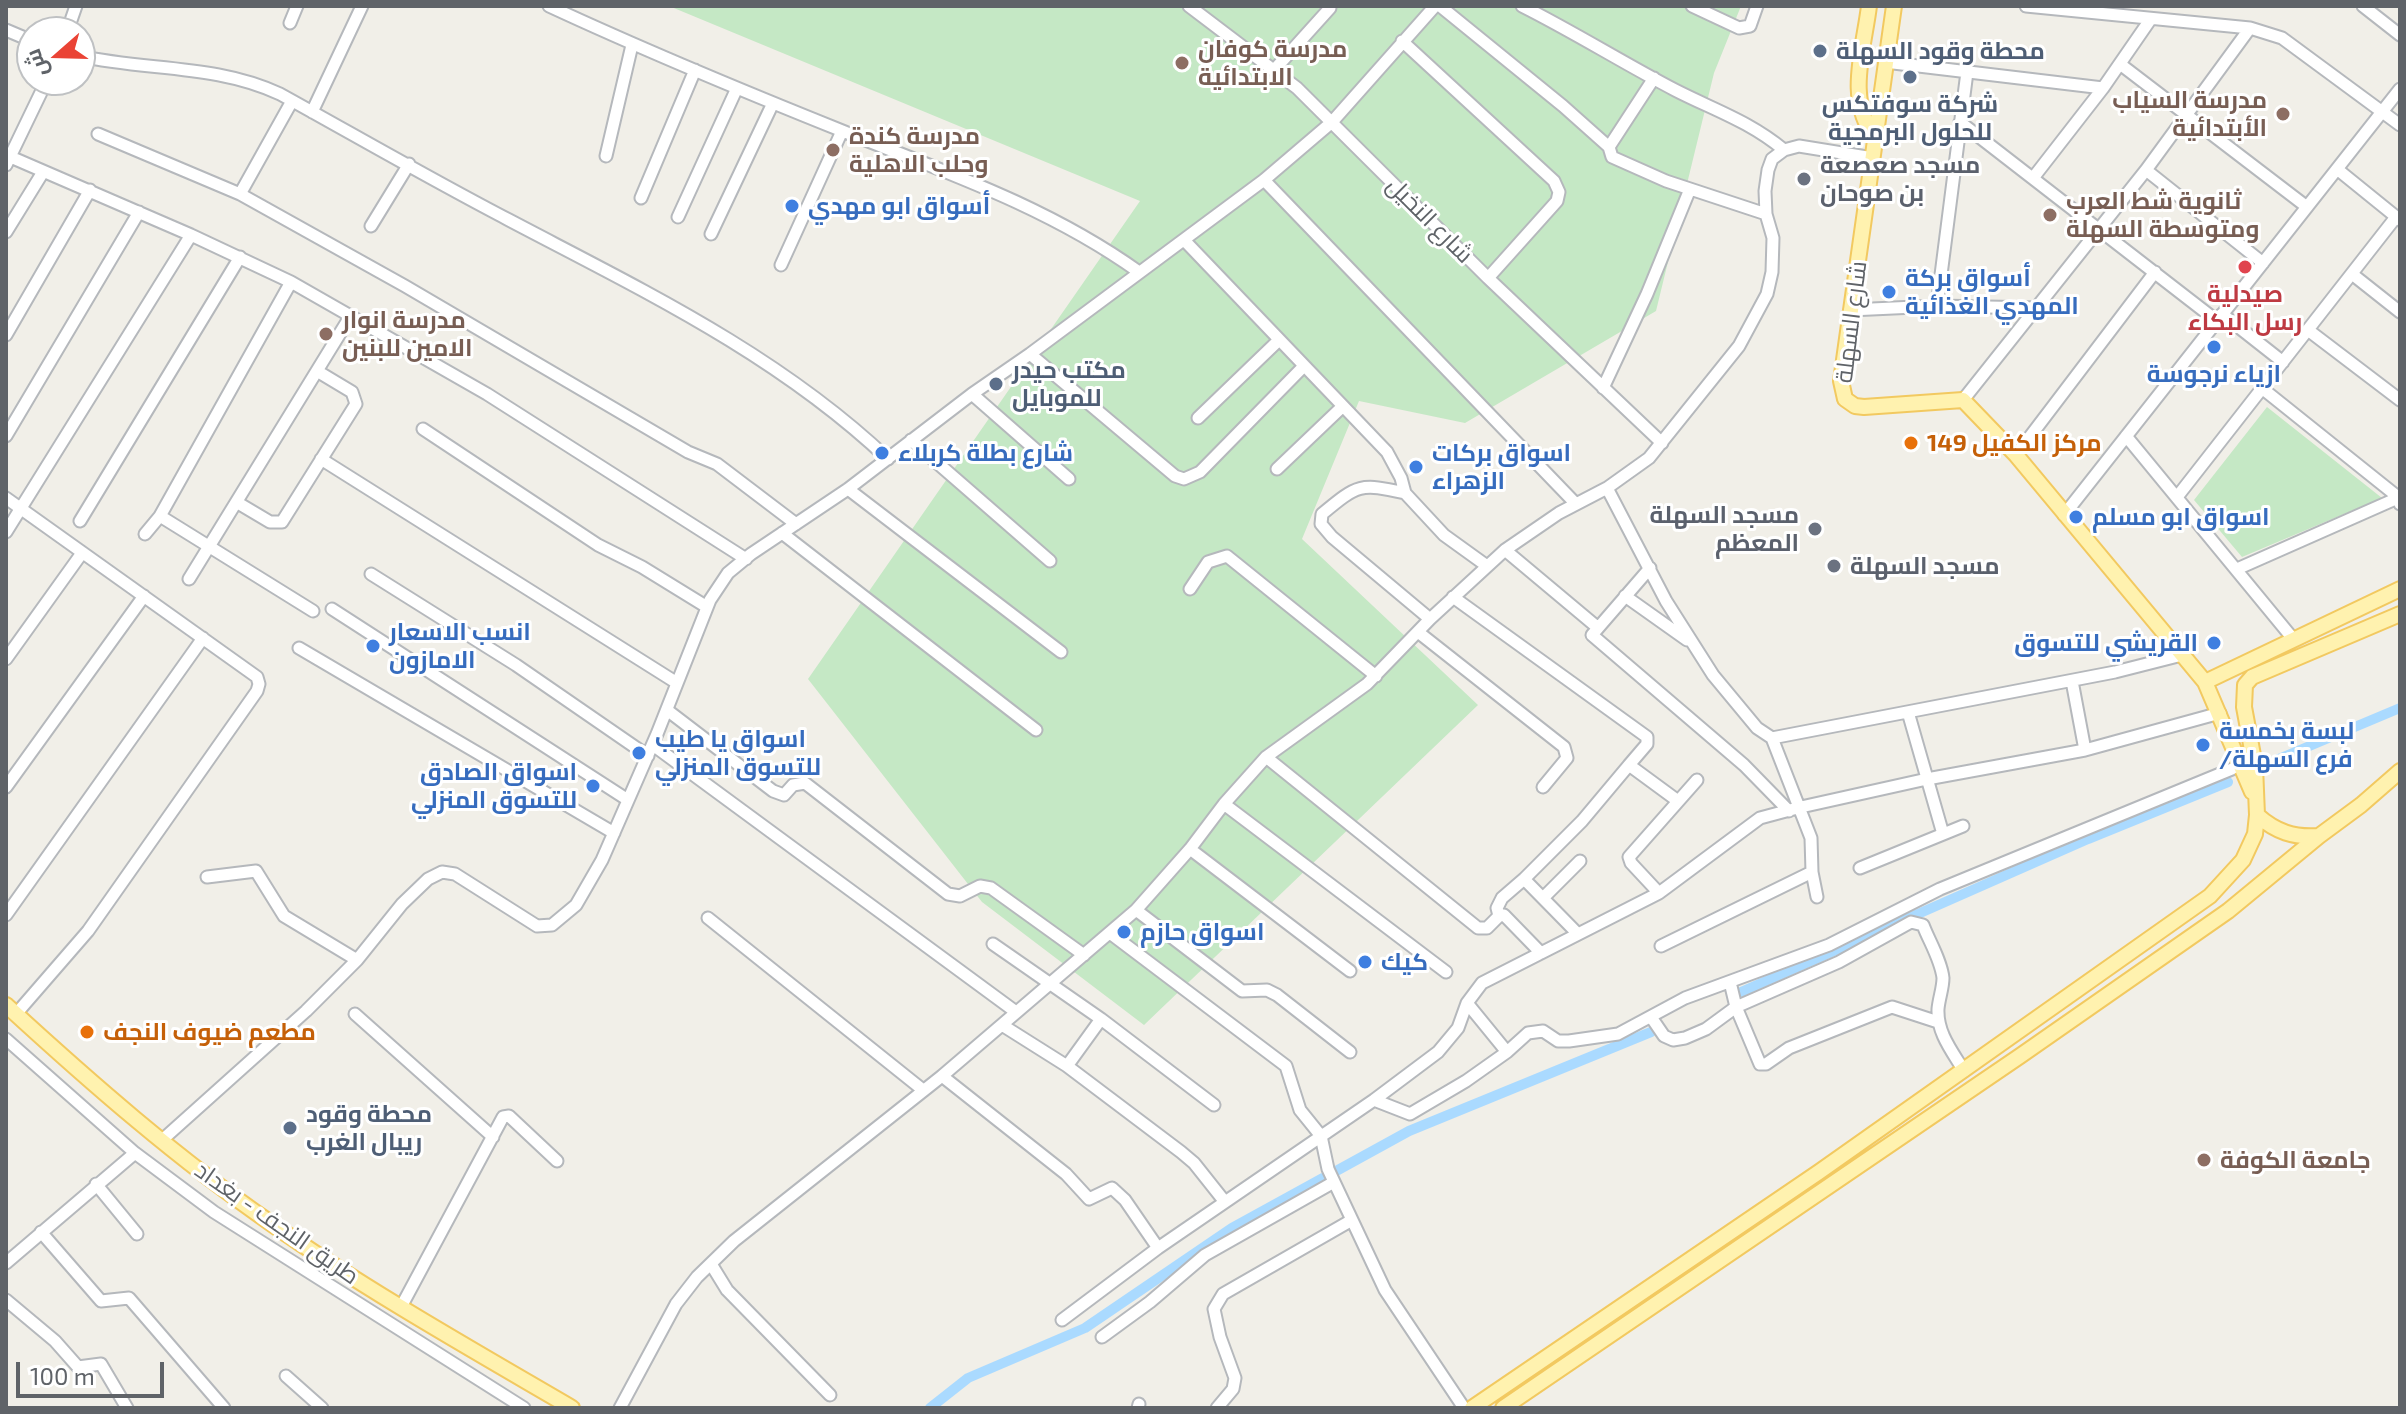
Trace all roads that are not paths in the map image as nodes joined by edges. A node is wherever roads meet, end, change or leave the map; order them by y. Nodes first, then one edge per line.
1 (297, 6) edge
2 (362, 6) edge
3 (549, 6) edge
4 (1438, 6) edge
5 (1522, 6) edge
6 (1692, 6) edge
7 (1757, 6) edge
8 (1869, 6) edge
9 (1894, 6) edge
10 (2026, 6) edge
11 (1195, 8) edge
12 (1330, 8) edge
13 (2369, 8) edge
14 (2123, 12) edge
15 (2150, 20) junction
16 (290, 23) dead end
17 (2250, 28) junction
18 (2400, 35) edge
19 (1402, 41) junction
20 (632, 45) junction
21 (96, 59) edge
22 (1885, 62) junction
23 (2120, 64) junction
24 (1275, 69) junction
25 (695, 70) junction
26 (1967, 72) junction
27 (1654, 78) junction
28 (737, 88) junction
29 (2103, 88) junction
30 (2400, 89) edge
31 (39, 96) edge
32 (292, 101) junction
33 (773, 103) junction
34 (2383, 111) junction
35 (312, 112) junction
36 (2186, 114) junction
37 (1332, 122) junction
38 (1960, 122) junction
39 (2400, 125) edge
40 (842, 131) junction
41 (98, 134) dead end
42 (1876, 138) junction
43 (1609, 147) junction
44 (1784, 150) junction
45 (606, 156) dead end
46 (1873, 158) junction
47 (7, 159) edge
48 (409, 164) junction
49 (2337, 169) junction
50 (2146, 170) junction
51 (43, 172) junction
52 (2033, 178) junction
53 (1264, 180) junction
54 (1690, 189) junction
55 (90, 190) junction
56 (240, 194) junction
57 (641, 198) dead end
58 (2307, 207) junction
59 (139, 212) junction
60 (1766, 214) junction
61 (678, 217) dead end
62 (2398, 219) edge
63 (371, 226) dead end
64 (2098, 227) junction
65 (6, 232) edge
66 (711, 234) dead end
67 (191, 235) junction
68 (1184, 240) junction
69 (240, 257) junction
70 (2263, 263) junction
71 (781, 265) dead end
72 (1139, 272) junction
73 (2155, 272) junction
74 (2352, 274) junction
75 (1488, 278) junction
76 (291, 282) junction
77 (1937, 306) junction
78 (2039, 308) junction
79 (1850, 310) junction
80 (2400, 312) edge
81 (350, 317) junction
82 (2220, 318) junction
83 (2308, 330) junction
84 (6, 335) edge
85 (1279, 340) junction
86 (1030, 354) junction
87 (2283, 362) junction
88 (1304, 366) junction
89 (317, 371) junction
90 (1603, 388) junction
91 (2263, 389) junction
92 (972, 394) junction
93 (1963, 400) junction
94 (2400, 400) edge
95 (1342, 407) junction
96 (1198, 418) dead end
97 (423, 429) dead end
98 (6, 436) edge
99 (2126, 436) junction
100 (911, 440) junction
101 (1662, 443) junction
102 (2016, 455) junction
103 (321, 459) junction
104 (888, 459) junction
105 (1277, 469) dead end
106 (1069, 479) dead end
107 (1607, 488) junction
108 (848, 489) junction
109 (1405, 493) junction
110 (2177, 497) junction
111 (6, 498) edge
112 (2399, 499) edge
113 (238, 503) junction
114 (1576, 504) junction
115 (22, 509) junction
116 (2064, 515) junction
117 (160, 516) junction
118 (80, 521) dead end
119 (796, 524) junction
120 (6, 532) edge
121 (782, 533) junction
122 (145, 534) dead end
123 (209, 547) junction
124 (1505, 550) junction
125 (82, 553) junction
126 (746, 559) junction
127 (1050, 561) dead end
128 (1487, 566) junction
129 (1650, 568) junction
130 (2237, 569) junction
131 (371, 574) dead end
132 (189, 579) dead end
133 (1190, 589) dead end
134 (2400, 589) edge
135 (144, 596) junction
136 (1625, 596) junction
137 (1453, 597) junction
138 (707, 607) junction
139 (332, 609) dead end
140 (313, 611) dead end
141 (2400, 614) edge
142 (1430, 619) junction
143 (1597, 627) junction
144 (1418, 632) junction
145 (203, 638) junction
146 (2294, 640) junction
147 (1694, 646) junction
148 (299, 648) dead end
149 (1061, 652) dead end
150 (2182, 655) junction
151 (6, 659) edge
152 (1376, 676) junction
153 (2072, 681) junction
154 (2205, 682) junction
155 (677, 683) junction
156 (667, 710) junction
157 (1908, 712) junction
158 (2220, 713) junction
159 (1036, 730) dead end
160 (1772, 738) junction
161 (650, 750) junction
162 (2085, 750) junction
163 (1266, 757) junction
164 (1629, 765) junction
165 (2232, 769) dead end
166 (2400, 771) edge
167 (1927, 779) junction
168 (1697, 780) dead end
169 (6, 787) edge
170 (1543, 787) dead end
171 (628, 800) junction
172 (1678, 801) junction
173 (1224, 804) junction
174 (1795, 809) junction
175 (2257, 809) junction
176 (1963, 826) dead end
177 (614, 833) junction
178 (1943, 834) junction
179 (2319, 836) junction
180 (1190, 849) junction
181 (1580, 861) dead end
182 (1860, 868) dead end
183 (1812, 872) junction
184 (207, 877) dead end
185 (1524, 879) junction
186 (1659, 893) junction
187 (1817, 897) dead end
188 (1543, 898) junction
189 (1136, 910) junction
190 (6, 915) edge
191 (1499, 916) junction
192 (708, 918) dead end
193 (1110, 933) junction
194 (1578, 934) junction
195 (993, 944) dead end
196 (1661, 946) dead end
197 (1541, 953) junction
198 (1084, 955) junction
199 (357, 960) junction
200 (1350, 971) dead end
201 (1446, 972) dead end
202 (1730, 982) junction
203 (1050, 984) junction
204 (1467, 1003) junction
205 (1736, 1007) junction
206 (11, 1010) edge
207 (1016, 1012) junction
208 (355, 1014) dead end
209 (1651, 1017) junction
210 (1101, 1019) junction
211 (1938, 1022) junction
212 (1002, 1025) junction
213 (6, 1039) edge
214 (1350, 1052) dead end
215 (1507, 1052) junction
216 (1067, 1066) junction
217 (1964, 1071) junction
218 (942, 1076) junction
219 (923, 1090) junction
220 (1374, 1100) junction
221 (1214, 1105) dead end
222 (1321, 1136) junction
223 (493, 1137) junction
224 (161, 1141) junction
225 (135, 1153) junction
226 (557, 1161) dead end
227 (1334, 1182) junction
228 (96, 1184) junction
229 (1225, 1202) junction
230 (1352, 1220) junction
231 (41, 1232) junction
232 (137, 1234) dead end
233 (1158, 1248) junction
234 (6, 1263) edge
235 (711, 1264) junction
236 (6, 1300) edge
237 (401, 1307) junction
238 (1062, 1320) dead end
239 (1102, 1337) dead end
240 (286, 1376) dead end
241 (830, 1395) dead end
242 (127, 1408) edge
243 (224, 1408) edge
244 (322, 1408) edge
245 (524, 1408) edge
246 (572, 1408) edge
247 (620, 1408) edge
248 (1217, 1408) edge
249 (1464, 1408) edge
250 (1472, 1408) edge
251 (1503, 1408) edge

1 - 16 street
2 - 35 street
3 - 20 street
4 - 19 street
4 - 43 street
5 - 27 street
6 - 7 street
8 - 42 main road
9 - 22 main road, شارع السهلة
10 - 14 street
11 - 24 street, شارع النخيل
12 - 24 street
13 - 18 street
14 - 15 street
15 - 17 street
15 - 23 street
17 - 34 street
17 - 36 street
19 - 37 street
19 - 75 street
20 - 25 street
20 - 45 street
21 - 32 street
22 - 26 street
22 - 42 main road, شارع السهلة
23 - 29 street
23 - 36 street
24 - 37 street, شارع النخيل
25 - 28 street
25 - 57 street
26 - 29 street
26 - 38 street
27 - 43 street
27 - 44 street
28 - 33 street
28 - 61 street
29 - 52 street
30 - 34 street
31 - 47 street
32 - 35 street
32 - 56 street
33 - 40 street
33 - 66 street
34 - 39 street
34 - 49 street
35 - 48 street
36 - 50 street
36 - 58 street
37 - 53 street
37 - 75 street, شارع النخيل
38 - 52 street
38 - 77 street
40 - 71 street
40 - 72 street
41 - 56 street
42 - 46 main road, شارع السهلة
43 - 54 street
44 - 46 street
44 - 60 street
46 - 79 main road, شارع السهلة
47 - 51 street
48 - 63 street
48 - 104 street
49 - 58 street
49 - 62 street
50 - 64 street
50 - 70 street
51 - 55 street
51 - 65 street
52 - 64 street
53 - 68 street
53 - 114 street
54 - 60 street
54 - 90 street
55 - 59 street
55 - 84 street
56 - 119 street
58 - 70 street
59 - 67 street
59 - 98 street
60 - 101 street
62 - 74 street
64 - 73 street
64 - 78 street
67 - 69 street
67 - 115 street
68 - 72 street
68 - 85 street
69 - 76 street
69 - 118 street
70 - 82 street
72 - 86 street
73 - 82 street
73 - 102 street
74 - 80 street
74 - 83 street
75 - 90 street, شارع النخيل
76 - 81 street
76 - 117 street
77 - 78 street
77 - 79 street
78 - 93 street
79 - 93 main road, شارع السهلة
81 - 89 street
81 - 126 street
82 - 87 street
82 - 99 street
83 - 87 street
83 - 94 street
85 - 88 street
85 - 96 street
86 - 88 street
86 - 92 street
87 - 91 street
88 - 95 street
89 - 103 street
89 - 113 street
90 - 101 street, شارع النخيل
91 - 110 street
91 - 112 street
92 - 100 street
92 - 106 street
93 - 102 main road
95 - 105 street
95 - 109 street
97 - 138 street
99 - 110 street
99 - 116 street
100 - 104 street
100 - 127 street
101 - 107 street
102 - 116 main road
103 - 113 street
103 - 155 street
104 - 108 street
107 - 114 street
107 - 129 street
108 - 119 street
108 - 149 street
109 - 128 street
109 - 142 street
110 - 130 street
111 - 115 street
112 - 130 street
113 - 123 street
114 - 124 street
115 - 120 street
115 - 125 street
116 - 150 main road
117 - 122 street
117 - 123 street
119 - 121 street
121 - 126 street
121 - 159 street
123 - 132 street
123 - 140 street
124 - 128 street
124 - 143 street
125 - 135 street
125 - 151 street
126 - 138 street
128 - 137 street
129 - 136 street
129 - 147 street
130 - 146 street
131 - 161 street
133 - 152 street
134 - 146 main road
135 - 145 street
135 - 169 street
136 - 143 street
136 - 147 street
137 - 142 street
137 - 164 street
138 - 155 street
139 - 171 street
141 - 175 main road
142 - 144 street
143 - 174 street
144 - 152 street
144 - 170 street
145 - 190 street
145 - 206 street
146 - 154 main road
147 - 160 street
148 - 177 street
150 - 153 street
150 - 154 main road
152 - 163 street
153 - 157 street
153 - 162 street
154 - 158 main road
155 - 156 street
156 - 161 street
156 - 198 street
157 - 160 street
157 - 167 street
158 - 162 street
158 - 175 main road
160 - 174 street
161 - 171 street
161 - 207 street
162 - 167 street
163 - 173 street
163 - 191 street
164 - 172 street
164 - 185 street
165 - 202 street
166 - 179 main road
167 - 174 street
167 - 178 street
168 - 172 street
171 - 177 street
172 - 186 street
173 - 180 street
173 - 201 street
174 - 183 street
174 - 186 street
175 - 179 main road
175 - 217 main road
176 - 178 street
177 - 199 street
178 - 182 street
179 - 251 main road
180 - 189 street
180 - 200 street
181 - 188 street
183 - 187 street
183 - 196 street
184 - 199 street
185 - 188 street
185 - 191 street
186 - 194 street
188 - 194 street
189 - 193 street
189 - 214 street
191 - 197 street
192 - 219 street
193 - 198 street
193 - 222 street
194 - 197 street
195 - 203 street
197 - 204 street
198 - 203 street
199 - 224 street
202 - 205 street
202 - 209 street
203 - 207 street
203 - 210 street
204 - 215 street
204 - 220 street
205 - 209 street
205 - 211 street
205 - 211 street
206 - 224 main road, طريق النجف - بغداد
207 - 212 street
208 - 223 street
209 - 215 street
210 - 216 street
210 - 221 street
211 - 217 street
212 - 216 street
212 - 218 street
213 - 225 street
215 - 220 street
216 - 229 street
217 - 250 main road
218 - 219 street
218 - 233 street
219 - 235 street
220 - 222 street
222 - 227 street
222 - 229 street
223 - 226 street
223 - 237 street
224 - 237 main road, طريق النجف - بغداد
225 - 228 street
225 - 245 street
227 - 230 street
227 - 239 street
228 - 231 street
228 - 232 street
229 - 233 street
230 - 248 street
230 - 249 street
231 - 234 street
231 - 243 street
233 - 238 street
235 - 241 street
235 - 247 street
236 - 242 street
237 - 246 main road, طريق النجف - بغداد
240 - 244 street

